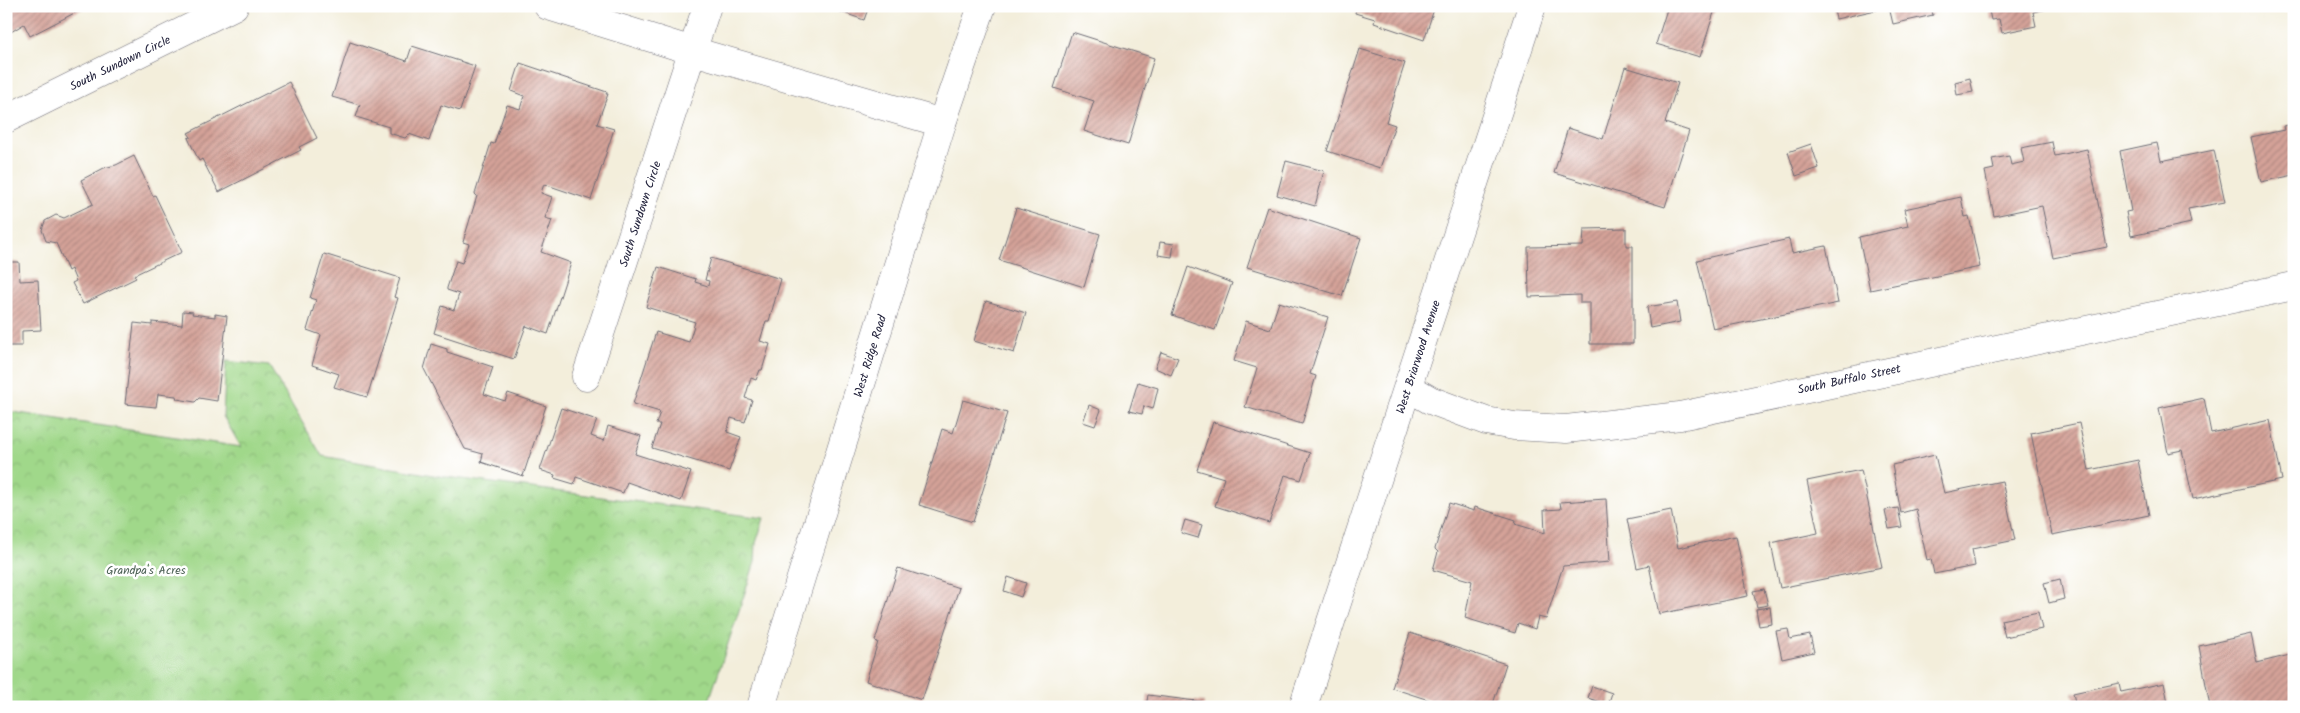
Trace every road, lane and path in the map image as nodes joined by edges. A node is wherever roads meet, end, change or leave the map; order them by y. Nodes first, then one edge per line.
1 (234, 6) edge
2 (548, 6) edge
3 (707, 6) edge
4 (982, 6) edge
5 (1532, 6) edge
6 (693, 51) junction
7 (6, 119) edge
8 (942, 123) junction
9 (2294, 286) edge
10 (586, 377) dead end
11 (1408, 387) junction
12 (761, 707) edge
13 (1303, 707) edge

1 - 7 street, South Sundown Circle
2 - 6 street
3 - 6 street, South Sundown Circle
4 - 8 street, West Ridge Road
5 - 11 street, West Briarwood Avenue
6 - 8 street
6 - 10 street, South Sundown Circle
8 - 12 street, West Ridge Road
9 - 11 street, South Buffalo Street
11 - 13 street, West Briarwood Avenue

